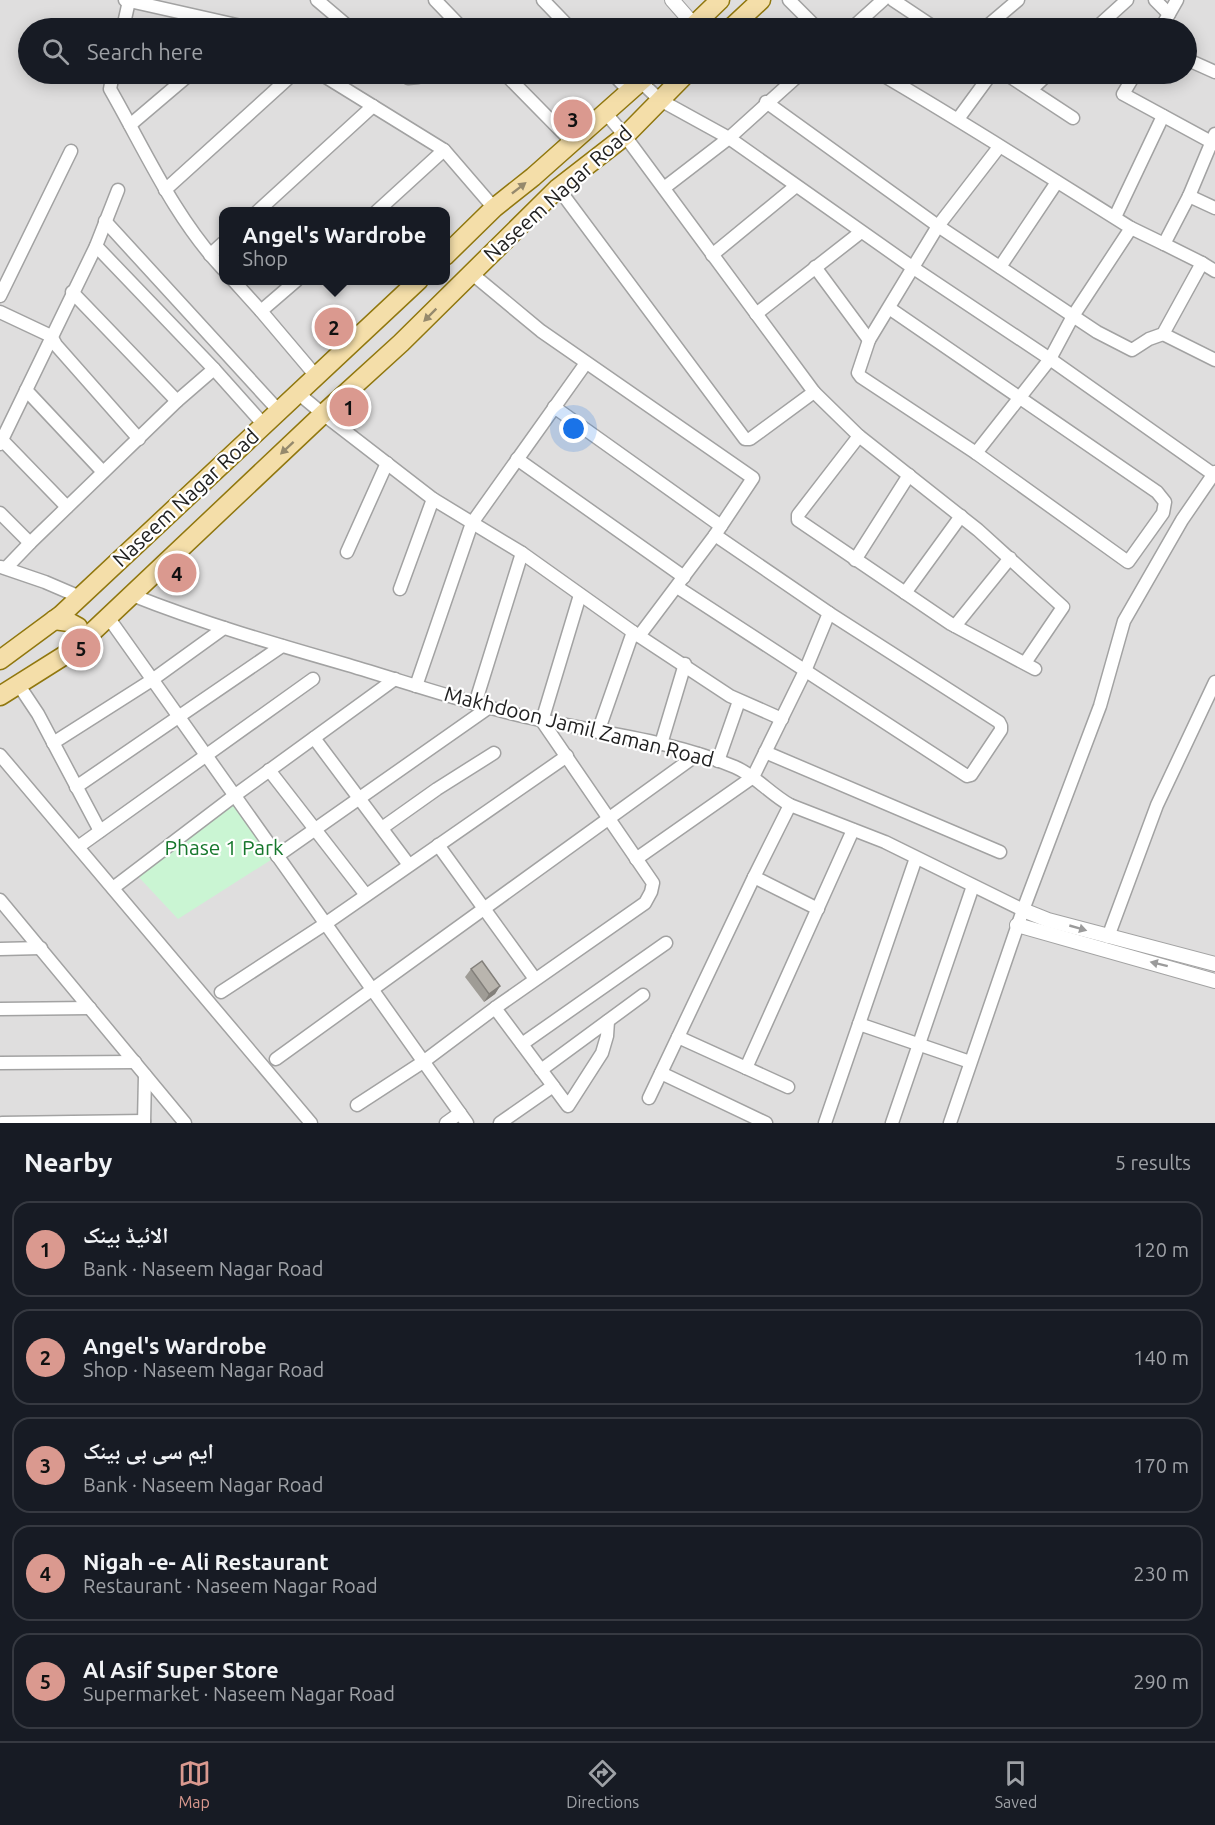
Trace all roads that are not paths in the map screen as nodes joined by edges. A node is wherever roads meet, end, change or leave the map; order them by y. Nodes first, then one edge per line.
1 (127, 0) edge
2 (317, 0) edge
3 (435, 0) edge
4 (543, 0) edge
5 (672, 0) edge
6 (720, 0) edge
7 (761, 0) edge
8 (789, 0) edge
9 (883, 0) edge
10 (893, 0) edge
11 (916, 0) edge
12 (1018, 0) edge
13 (1127, 0) edge
14 (1155, 0) edge
15 (1177, 0) edge
16 (906, 10) junction
17 (1169, 14) junction
18 (124, 18) edge
19 (204, 18) edge
20 (339, 18) edge
21 (452, 18) edge
22 (560, 18) edge
23 (686, 18) edge
24 (702, 18) edge
25 (742, 18) edge
26 (807, 18) edge
27 (863, 18) edge
28 (919, 18) edge
29 (997, 18) edge
30 (1107, 18) edge
31 (1167, 18) edge
32 (1197, 64) edge
33 (1215, 72) edge
34 (111, 84) edge
35 (178, 84) edge
36 (282, 84) edge
37 (337, 84) edge
38 (515, 84) edge
39 (638, 84) edge
40 (642, 84) edge
41 (676, 84) edge
42 (788, 84) edge
43 (898, 84) edge
44 (984, 84) edge
45 (1022, 84) edge
46 (1037, 84) edge
47 (1129, 84) edge
48 (1031, 90) junction
49 (660, 100) junction
50 (766, 102) junction
51 (373, 106) junction
52 (604, 111) junction
53 (1163, 116) junction
54 (1073, 118) dead end
55 (958, 119) junction
56 (130, 125) junction
57 (625, 136) junction
58 (729, 138) junction
59 (1214, 140) edge
60 (571, 141) junction
61 (999, 147) junction
62 (444, 150) junction
63 (71, 151) dead end
64 (1057, 182) junction
65 (796, 186) junction
66 (663, 188) junction
67 (558, 189) junction
68 (118, 190) dead end
69 (165, 190) junction
70 (1189, 196) junction
71 (262, 207) edge
72 (381, 207) edge
73 (494, 208) junction
74 (1215, 208) edge
75 (1114, 218) junction
76 (105, 221) junction
77 (938, 226) junction
78 (1131, 228) junction
79 (861, 232) junction
80 (1164, 244) junction
81 (96, 246) junction
82 (219, 247) edge
83 (450, 251) edge
84 (210, 255) junction
85 (712, 255) junction
86 (1202, 263) junction
87 (219, 265) edge
88 (815, 267) junction
89 (912, 267) junction
90 (1000, 267) junction
91 (1215, 271) edge
92 (471, 273) junction
93 (238, 285) edge
94 (291, 285) edge
95 (414, 285) edge
96 (72, 292) junction
97 (0, 296) edge
98 (889, 308) junction
99 (261, 311) junction
100 (0, 312) edge
101 (756, 314) junction
102 (1073, 316) junction
103 (1163, 334) junction
104 (51, 336) junction
105 (869, 340) junction
106 (1050, 359) junction
107 (1215, 360) edge
108 (586, 363) junction
109 (214, 369) junction
110 (316, 376) junction
111 (26, 390) junction
112 (814, 392) junction
113 (299, 394) junction
114 (1019, 398) junction
115 (177, 401) junction
116 (554, 407) junction
117 (279, 410) junction
118 (323, 414) junction
119 (264, 425) junction
120 (859, 436) junction
121 (139, 439) junction
122 (1, 442) edge
123 (976, 453) junction
124 (518, 459) junction
125 (387, 463) junction
126 (103, 472) junction
127 (1214, 473) edge
128 (909, 475) junction
129 (433, 499) junction
130 (67, 507) junction
131 (0, 513) edge
132 (961, 516) junction
133 (472, 523) junction
134 (718, 531) junction
135 (30, 543) junction
136 (347, 552) dead end
137 (522, 554) junction
138 (1010, 558) junction
139 (855, 560) junction
140 (3, 567) edge
141 (681, 582) junction
142 (400, 589) dead end
143 (905, 593) junction
144 (132, 595) junction
145 (580, 595) junction
146 (80, 597) junction
147 (829, 613) junction
148 (108, 617) junction
149 (54, 620) junction
150 (955, 626) junction
151 (224, 628) junction
152 (636, 634) junction
153 (282, 646) junction
154 (74, 648) junction
155 (0, 660) edge
156 (685, 664) junction
157 (805, 671) junction
158 (394, 679) junction
159 (152, 680) junction
160 (313, 680) dead end
161 (1215, 682) edge
162 (18, 684) junction
163 (416, 686) junction
164 (0, 696) edge
165 (739, 701) junction
166 (481, 706) junction
167 (177, 717) junction
168 (782, 719) junction
169 (542, 721) junction
170 (598, 732) junction
171 (314, 738) junction
172 (53, 743) junction
173 (661, 744) junction
174 (765, 752) junction
175 (494, 753) dead end
176 (698, 754) junction
177 (0, 755) edge
178 (206, 756) junction
179 (567, 756) junction
180 (718, 761) junction
181 (269, 770) junction
182 (753, 777) junction
183 (76, 787) junction
184 (234, 796) junction
185 (360, 798) junction
186 (790, 805) junction
187 (610, 818) junction
188 (381, 828) junction
189 (315, 830) junction
190 (853, 830) junction
191 (100, 831) junction
192 (438, 845) junction
193 (78, 847) junction
194 (999, 852) dead end
195 (277, 856) junction
196 (916, 858) junction
197 (636, 859) junction
198 (409, 865) junction
199 (754, 877) junction
200 (973, 886) junction
201 (112, 888) junction
202 (366, 895) junction
203 (0, 900) edge
204 (485, 909) junction
205 (818, 909) junction
206 (1023, 910) junction
207 (325, 924) junction
208 (1017, 926) junction
209 (1108, 937) junction
210 (666, 943) dead end
211 (40, 948) junction
212 (0, 950) edge
213 (1215, 963) edge
214 (536, 980) junction
215 (1215, 981) edge
216 (372, 990) junction
217 (221, 992) dead end
218 (643, 995) dead end
219 (90, 1008) junction
220 (495, 1008) junction
221 (0, 1009) edge
222 (608, 1021) junction
223 (859, 1024) junction
224 (678, 1037) junction
225 (522, 1044) junction
226 (918, 1044) junction
227 (276, 1059) dead end
228 (135, 1062) junction
229 (423, 1062) junction
230 (970, 1062) junction
231 (0, 1063) edge
232 (746, 1068) junction
233 (541, 1070) junction
234 (661, 1073) junction
235 (145, 1075) junction
236 (553, 1086) junction
237 (788, 1087) dead end
238 (649, 1098) dead end
239 (357, 1105) dead end
240 (463, 1118) edge
241 (144, 1122) edge
242 (2, 1123) edge
243 (185, 1123) edge
244 (311, 1123) edge
245 (446, 1123) edge
246 (500, 1123) edge
247 (766, 1123) edge
248 (825, 1123) edge
249 (892, 1123) edge
250 (950, 1123) edge

1 - 18 street
1 - 19 street
2 - 20 street
3 - 21 street
4 - 22 street
5 - 23 street
6 - 24 main road
7 - 25 main road
8 - 26 street
9 - 27 street
10 - 16 street
11 - 16 street
12 - 29 street
13 - 30 street
14 - 17 street
15 - 17 street
16 - 28 street
17 - 31 street
32 - 33 street
34 - 56 street
35 - 56 street
36 - 69 street
37 - 51 street
38 - 60 street
39 - 52 main road, Naseem Nagar Road
40 - 49 street
41 - 49 main road, Naseem Nagar Road
42 - 50 street
43 - 55 street
44 - 55 street
45 - 48 street
46 - 48 street
47 - 53 street
48 - 54 street
49 - 57 main road, Naseem Nagar Road
49 - 58 street
50 - 58 street
50 - 77 street
51 - 62 street
51 - 71 street
52 - 57 street
52 - 60 main road, Naseem Nagar Road
53 - 59 street
53 - 75 street
55 - 61 street
56 - 69 street
57 - 66 street
57 - 67 main road, Naseem Nagar Road
58 - 65 street
58 - 66 street
59 - 70 street
73 -> 60 main road, Naseem Nagar Road
61 - 64 street
61 - 77 street
62 - 72 street
62 - 73 street
63 - 97 street
64 - 75 street
64 - 90 street
65 - 79 street
65 - 85 street
66 - 85 street
67 - 92 main road, Naseem Nagar Road
67 - 112 street
68 - 76 street
69 - 84 street
70 - 74 street
70 - 80 street
73 - 83 main road, Naseem Nagar Road
75 - 78 street
76 - 81 street
76 - 117 street
77 - 89 street
77 - 90 street
78 - 80 street
78 - 102 street
79 - 88 street
79 - 89 street
80 - 86 street
81 - 96 street
81 - 109 street
82 - 84 street
84 - 87 street
85 - 101 street
86 - 91 street
86 - 103 street
88 - 101 street
88 - 105 street
89 - 98 street
89 - 106 street
90 - 102 street
92 - 108 street
92 -> 118 main road, Naseem Nagar Road
93 - 99 street
94 - 99 street
95 - 110 main road, Naseem Nagar Road
96 - 104 street
96 - 115 street
98 - 105 street
98 - 114 street
99 - 110 street
100 - 104 street
101 - 112 street
102 - 103 street
102 - 106 street
103 - 107 street
104 - 111 street
104 - 121 street
105 - 123 street
106 - 114 street
106 - 127 street
108 - 116 street
108 - 134 street
109 - 115 street
109 - 119 street
110 - 113 main road, Naseem Nagar Road
111 - 122 street
111 - 126 street
112 - 120 street
113 - 117 main road, Naseem Nagar Road
113 - 118 street
114 - 123 street
114 - 123 street
115 - 121 street
116 - 124 street
116 - 134 street
117 - 119 main road, Naseem Nagar Road
118 - 125 street
118 -> 144 main road, Naseem Nagar Road
119 - 146 main road, Naseem Nagar Road
120 - 128 street
120 - 139 street
121 - 126 street
122 - 130 street
124 - 133 street
124 - 141 street
125 - 129 street
125 - 136 street
126 - 130 street
127 - 206 street
128 - 132 street
128 - 139 street
129 - 133 street
129 - 142 street
130 - 135 street
131 - 135 street
132 - 138 street
132 - 143 street
133 - 137 street
133 - 163 street
134 - 141 street
134 - 147 street
135 - 140 street
137 - 145 street
137 - 166 street
138 - 150 street
138 - 150 street
139 - 143 street
140 - 146 street
141 - 152 street
141 - 157 street
143 - 150 street
144 - 148 main road, Naseem Nagar Road
144 - 151 street, Makhdoon Jamil Zaman Road
145 - 152 street
145 - 169 street
146 - 149 main road, Naseem Nagar Road
147 - 157 street
147 - 157 street
148 - 154 main road, Naseem Nagar Road
148 - 159 street
149 - 154 main road
149 - 155 main road, Naseem Nagar Road
151 - 153 street, Makhdoon Jamil Zaman Road
151 - 159 street
152 - 156 street
152 - 170 street
153 - 158 street, Makhdoon Jamil Zaman Road
153 - 167 street
154 - 162 main road, Naseem Nagar Road
156 - 165 street
156 - 173 street
157 - 168 street
158 - 163 street, Makhdoon Jamil Zaman Road
158 - 171 street
159 - 167 street
159 - 172 street
160 - 178 street
161 - 209 street
162 - 164 main road, Naseem Nagar Road
162 - 172 street
163 - 166 street, Makhdoon Jamil Zaman Road
165 - 168 street
165 - 180 street
166 - 169 street, Makhdoon Jamil Zaman Road
166 - 185 street
167 - 178 street
167 - 183 street
168 - 174 street
169 - 170 street, Makhdoon Jamil Zaman Road
169 - 179 street
170 - 173 street, Makhdoon Jamil Zaman Road
171 - 181 street
171 - 185 street
172 - 183 street
173 - 176 street, Makhdoon Jamil Zaman Road
174 - 182 street
174 - 194 street
175 - 188 street
176 - 180 street, Makhdoon Jamil Zaman Road
176 - 187 street
177 - 193 street
178 - 184 street
178 - 191 street
179 - 187 street
179 - 192 street
180 - 182 street, Makhdoon Jamil Zaman Road
181 - 184 street
181 - 189 street
182 - 186 street, Makhdoon Jamil Zaman Road
182 - 197 street
183 - 191 street
184 - 195 street
184 - 201 street
185 - 188 street
185 - 189 street
186 - 190 street, Makhdoon Jamil Zaman Road
186 - 199 street
187 - 197 street
187 - 204 street
188 - 198 street
189 - 195 street
189 - 202 street
190 - 196 street, Makhdoon Jamil Zaman Road
190 - 205 street
191 - 193 street
192 - 198 street
192 - 204 street
193 - 201 street
195 - 207 street
196 - 200 street, Makhdoon Jamil Zaman Road
196 - 223 street
197 - 214 street
198 - 202 street
199 - 205 street
199 - 224 street
200 - 206 street, Makhdoon Jamil Zaman Road
200 - 226 street
201 - 244 street
202 - 207 street
203 - 211 street
204 - 214 street
204 - 216 street
205 - 232 street
206 - 208 street
206 -> 209 street, Makhdoon Jamil Zaman Road
207 - 216 street
207 - 217 street
215 -> 208 street
208 - 230 street
209 - 213 street, Makhdoon Jamil Zaman Road
210 - 225 street
211 - 212 street
211 - 219 street
214 - 220 street
216 - 227 street
216 - 229 street
218 - 222 street
219 - 221 street
219 - 228 street
220 - 225 street
220 - 229 street
222 - 233 street
222 - 236 street
223 - 226 street
223 - 248 street
224 - 232 street
224 - 234 street
225 - 233 street
226 - 230 street
226 - 249 street
228 - 231 street
228 - 235 street
229 - 239 street
229 - 240 street
230 - 250 street
232 - 237 street
233 - 236 street
234 - 238 street
234 - 247 street
235 - 241 street
235 - 243 street
236 - 246 street
240 - 245 street
241 - 242 street

